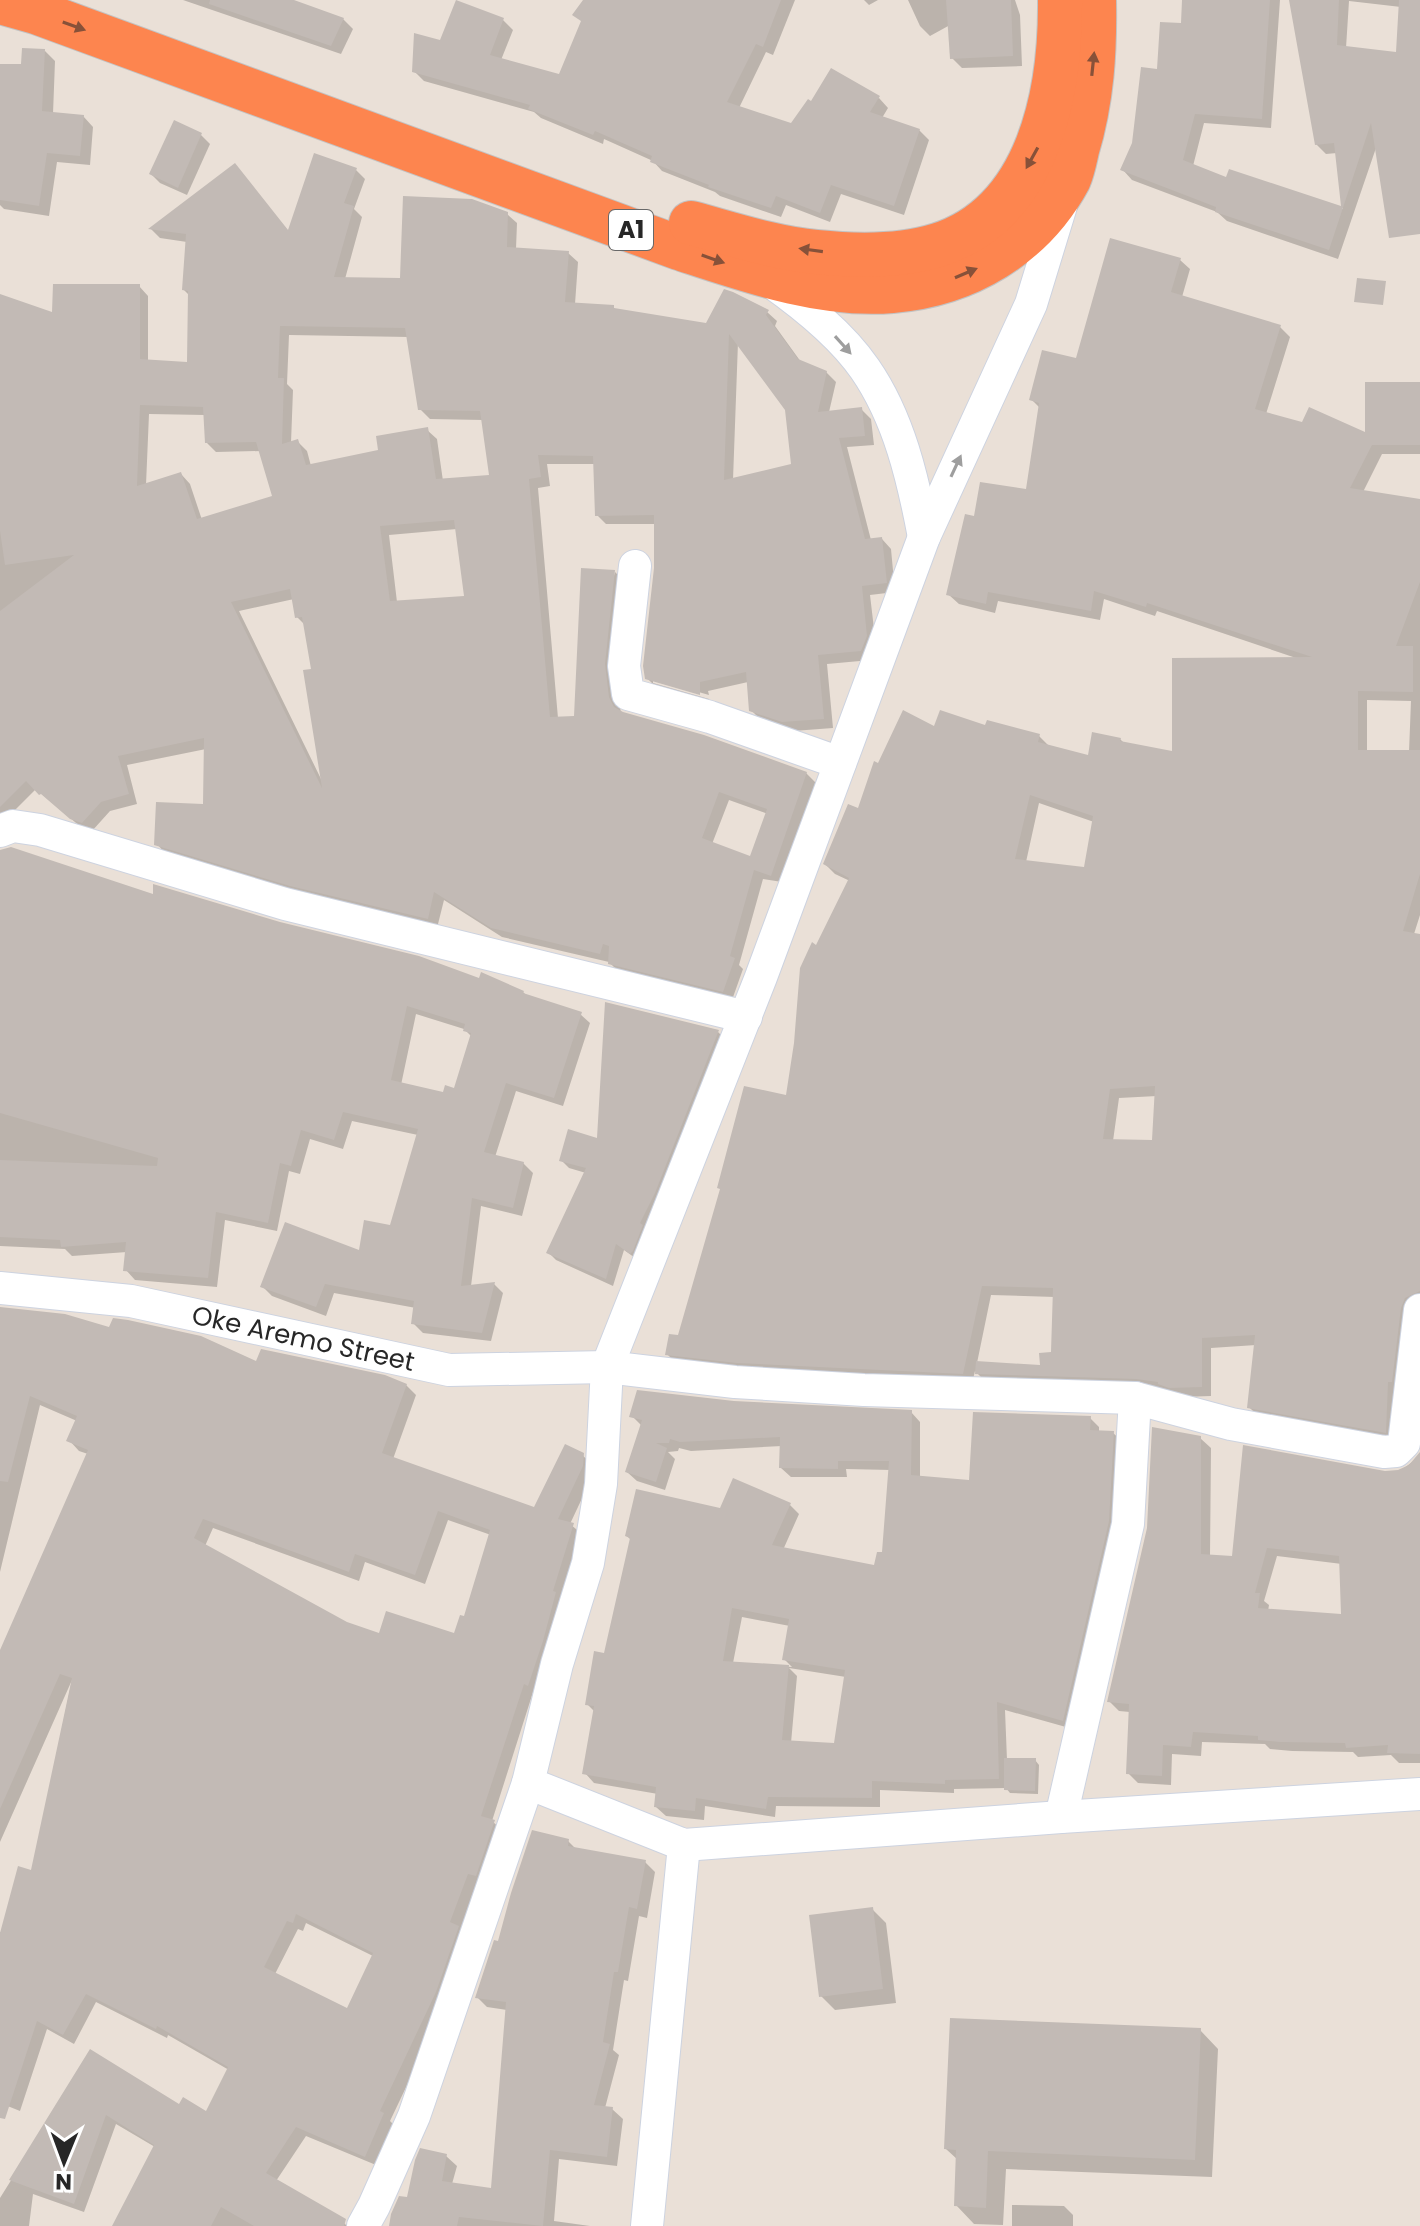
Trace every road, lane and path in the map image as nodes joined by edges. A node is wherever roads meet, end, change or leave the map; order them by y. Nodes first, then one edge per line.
1 (87, 0) edge
2 (1060, 0) edge
3 (1094, 0) edge
4 (0, 2) edge
5 (343, 110) junction
6 (1069, 178) junction
7 (763, 276) junction
8 (924, 537) junction
9 (635, 566) dead end
10 (840, 763) junction
11 (0, 831) edge
12 (746, 1017) junction
13 (0, 1288) edge
14 (1420, 1310) edge
15 (607, 1367) junction
16 (1135, 1398) junction
17 (528, 1783) junction
18 (1420, 1794) edge
19 (1061, 1817) junction
20 (684, 1845) junction
21 (363, 2226) edge
22 (647, 2226) edge

1 - 5 highway, A1
2 -> 5 highway, A1
6 -> 3 highway, A1
4 -> 5 highway, A1
5 -> 7 highway, A1
7 -> 6 highway, A1
8 -> 6 street
7 -> 8 street
8 - 10 street
9 - 10 street
10 - 12 street
11 - 12 street
12 - 15 street
13 - 15 street, Oke Aremo Street
14 - 16 street, Oke Aremo Street
15 - 16 street, Oke Aremo Street
15 - 17 street
16 - 19 street
17 - 20 street
17 - 21 street
18 - 19 street
19 - 20 street
20 - 22 street

